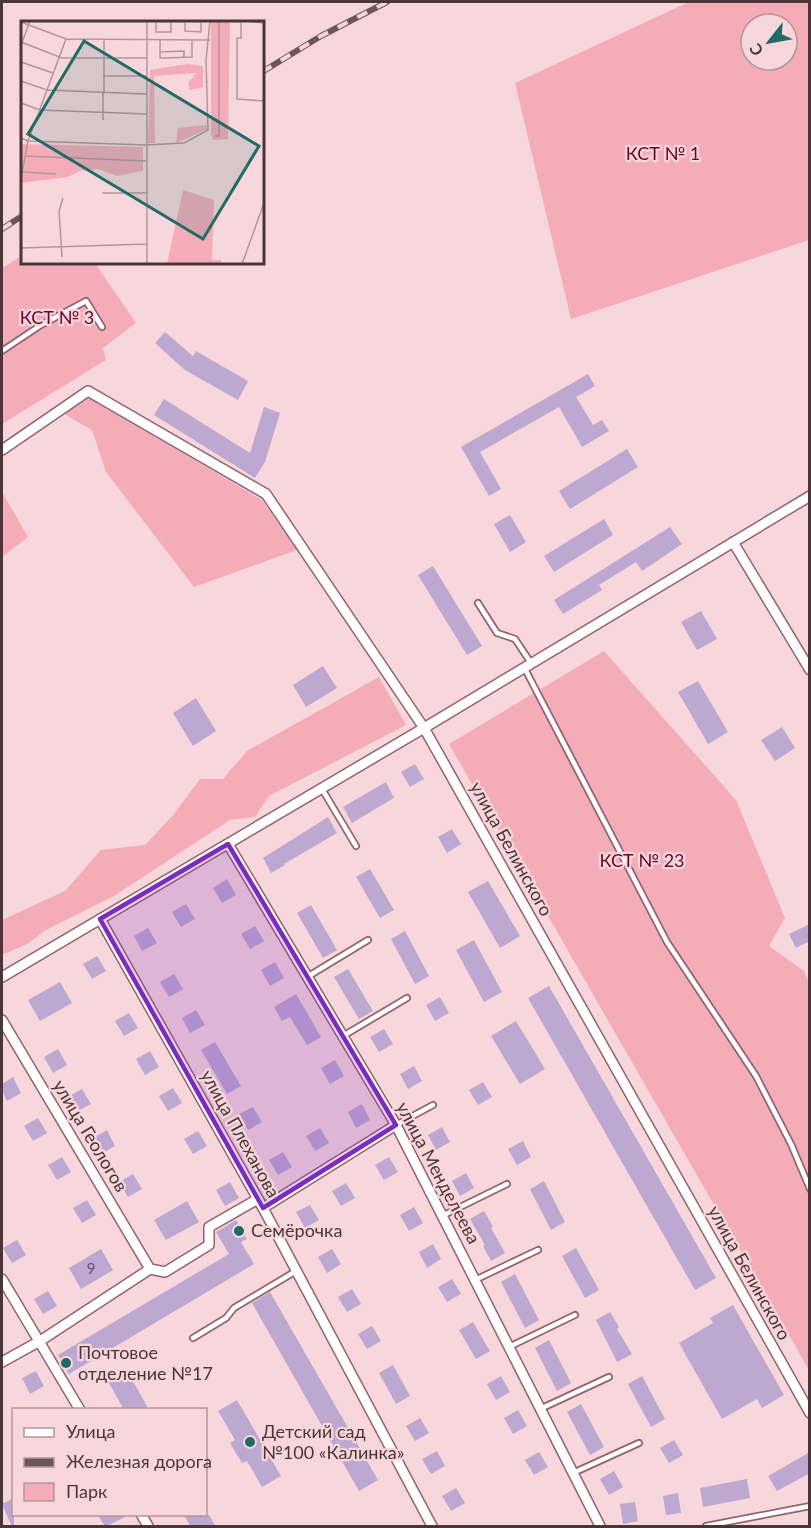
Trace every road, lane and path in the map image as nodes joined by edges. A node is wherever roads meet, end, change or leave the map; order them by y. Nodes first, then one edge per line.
1 (102, 327) dead end
2 (2, 351) edge
3 (2, 450) edge
4 (810, 496) edge
5 (733, 542) junction
6 (478, 603) dead end
7 (528, 665) junction
8 (810, 670) edge
9 (424, 728) junction
10 (322, 789) junction
11 (228, 844) junction
12 (356, 846) dead end
13 (100, 919) junction
14 (368, 940) dead end
15 (2, 977) edge
16 (307, 977) junction
17 (407, 998) dead end
18 (2, 1020) edge
19 (343, 1036) junction
20 (433, 1105) dead end
21 (396, 1125) junction
22 (507, 1184) dead end
23 (810, 1189) edge
24 (260, 1203) junction
25 (442, 1216) junction
26 (538, 1250) dead end
27 (150, 1269) junction
28 (296, 1271) junction
29 (2, 1279) edge
30 (475, 1280) junction
31 (574, 1315) dead end
32 (193, 1338) dead end
33 (40, 1341) junction
34 (509, 1347) junction
35 (2, 1362) edge
36 (609, 1377) dead end
37 (79, 1408) edge
38 (540, 1409) junction
39 (810, 1413) edge
40 (639, 1443) dead end
41 (573, 1473) junction
42 (810, 1506) edge
43 (432, 1527) edge
44 (600, 1527) edge
45 (706, 1527) edge

1 - 2 lane
3 - 9 street, улица Белинского
4 - 5 street
5 - 7 street
5 - 8 street
6 - 7 lane
7 - 9 street
7 - 23 lane
9 - 10 street
9 - 39 street, улица Белинского
10 - 11 street
10 - 12 lane
11 - 13 street
11 - 16 street, улица Менделеева
13 - 15 street
13 - 24 street, улица Плеханова
14 - 16 lane
16 - 19 street, улица Менделеева
17 - 19 lane
18 - 27 street, улица Геологов
19 - 21 street, улица Менделеева
20 - 21 lane
21 - 24 street
21 - 25 street, улица Менделеева
22 - 25 lane
24 - 27 street
24 - 28 street, улица Плеханова
25 - 30 street, улица Менделеева
26 - 30 lane
27 - 33 street
28 - 32 lane
28 - 43 street, улица Плеханова
29 - 33 street
30 - 34 street, улица Менделеева
31 - 34 lane
33 - 35 street
33 - 37 street
34 - 38 street, улица Менделеева
36 - 38 lane
38 - 41 street, улица Менделеева
40 - 41 lane
41 - 44 street, улица Менделеева
42 - 45 lane

